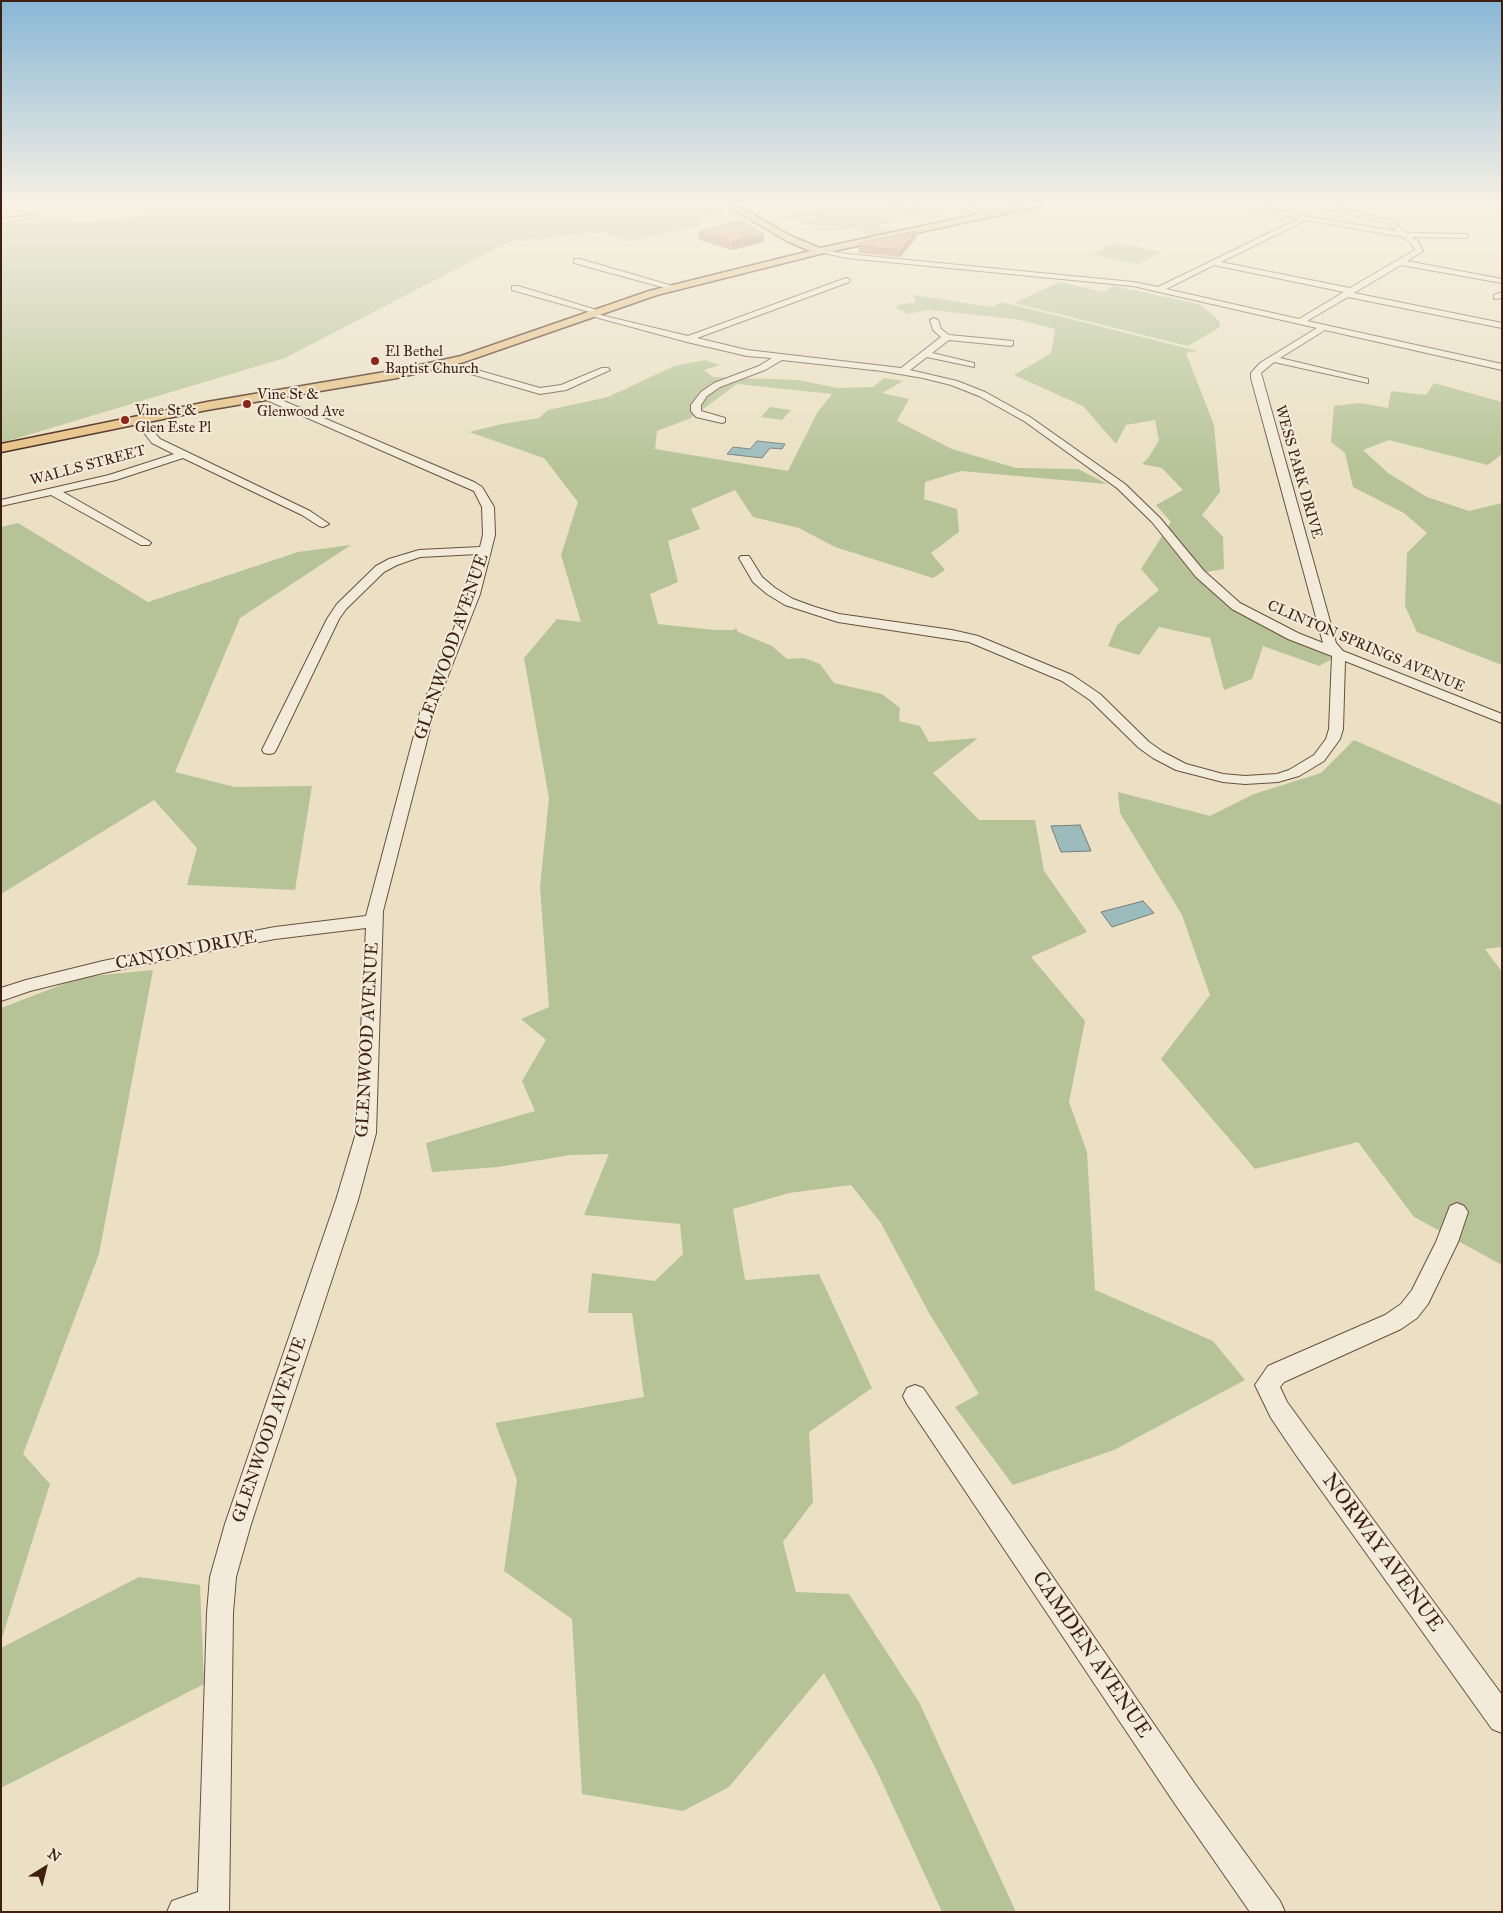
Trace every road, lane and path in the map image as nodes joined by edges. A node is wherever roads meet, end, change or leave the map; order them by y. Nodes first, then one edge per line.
1 (529, 292) edge
2 (658, 292) edge
3 (813, 292) edge
4 (1168, 292) edge
5 (1349, 292) edge
6 (1350, 292) edge
7 (592, 313) junction
8 (934, 320) dead end
9 (1299, 322) junction
10 (1502, 326) edge
11 (1324, 327) junction
12 (947, 337) junction
13 (687, 339) junction
14 (1010, 343) dead end
15 (926, 354) junction
16 (779, 358) junction
17 (1273, 360) junction
18 (448, 362) junction
19 (971, 364) dead end
20 (1502, 367) edge
21 (605, 370) dead end
22 (903, 371) junction
23 (1365, 381) dead end
24 (265, 396) junction
25 (138, 420) junction
26 (722, 420) dead end
27 (1, 448) edge
28 (182, 455) junction
29 (54, 492) junction
30 (1, 503) edge
31 (323, 524) dead end
32 (145, 543) dead end
33 (485, 550) junction
34 (745, 558) dead end
35 (1339, 655) junction
36 (1502, 719) edge
37 (269, 750) dead end
38 (373, 921) junction
39 (1, 995) edge
40 (1457, 1212) dead end
41 (914, 1396) dead end
42 (1502, 1719) edge
43 (213, 1908) edge
44 (183, 1912) edge
45 (1268, 1912) edge

1 - 7 street, CLINTON SPRINGS AVENUE
2 - 7 main road
3 - 13 street
4 - 9 street
5 - 9 street
6 - 10 street
7 - 13 street, CLINTON SPRINGS AVENUE
7 - 18 main road
8 - 12 street
9 - 11 street
11 - 17 street, WESS PARK DRIVE
11 - 20 street
12 - 14 street
12 - 15 street
13 - 16 street, CLINTON SPRINGS AVENUE
15 - 19 street
15 - 22 street
16 - 22 street, CLINTON SPRINGS AVENUE
16 - 26 street
17 - 23 street
17 - 35 street, WESS PARK DRIVE
18 - 21 street
18 - 24 main road
22 - 35 street, CLINTON SPRINGS AVENUE
24 - 25 main road
24 - 33 street, GLENWOOD AVENUE
25 - 27 main road
25 - 28 street
28 - 29 street, WALLS STREET
28 - 31 street
29 - 30 street, WALLS STREET
29 - 32 street
33 - 37 street
33 - 38 street, GLENWOOD AVENUE
34 - 35 street
35 - 36 street, CLINTON SPRINGS AVENUE
38 - 39 street, CANYON DRIVE
38 - 43 street, GLENWOOD AVENUE
40 - 42 street, NORWAY AVENUE
41 - 45 street, CAMDEN AVENUE
43 - 44 street

